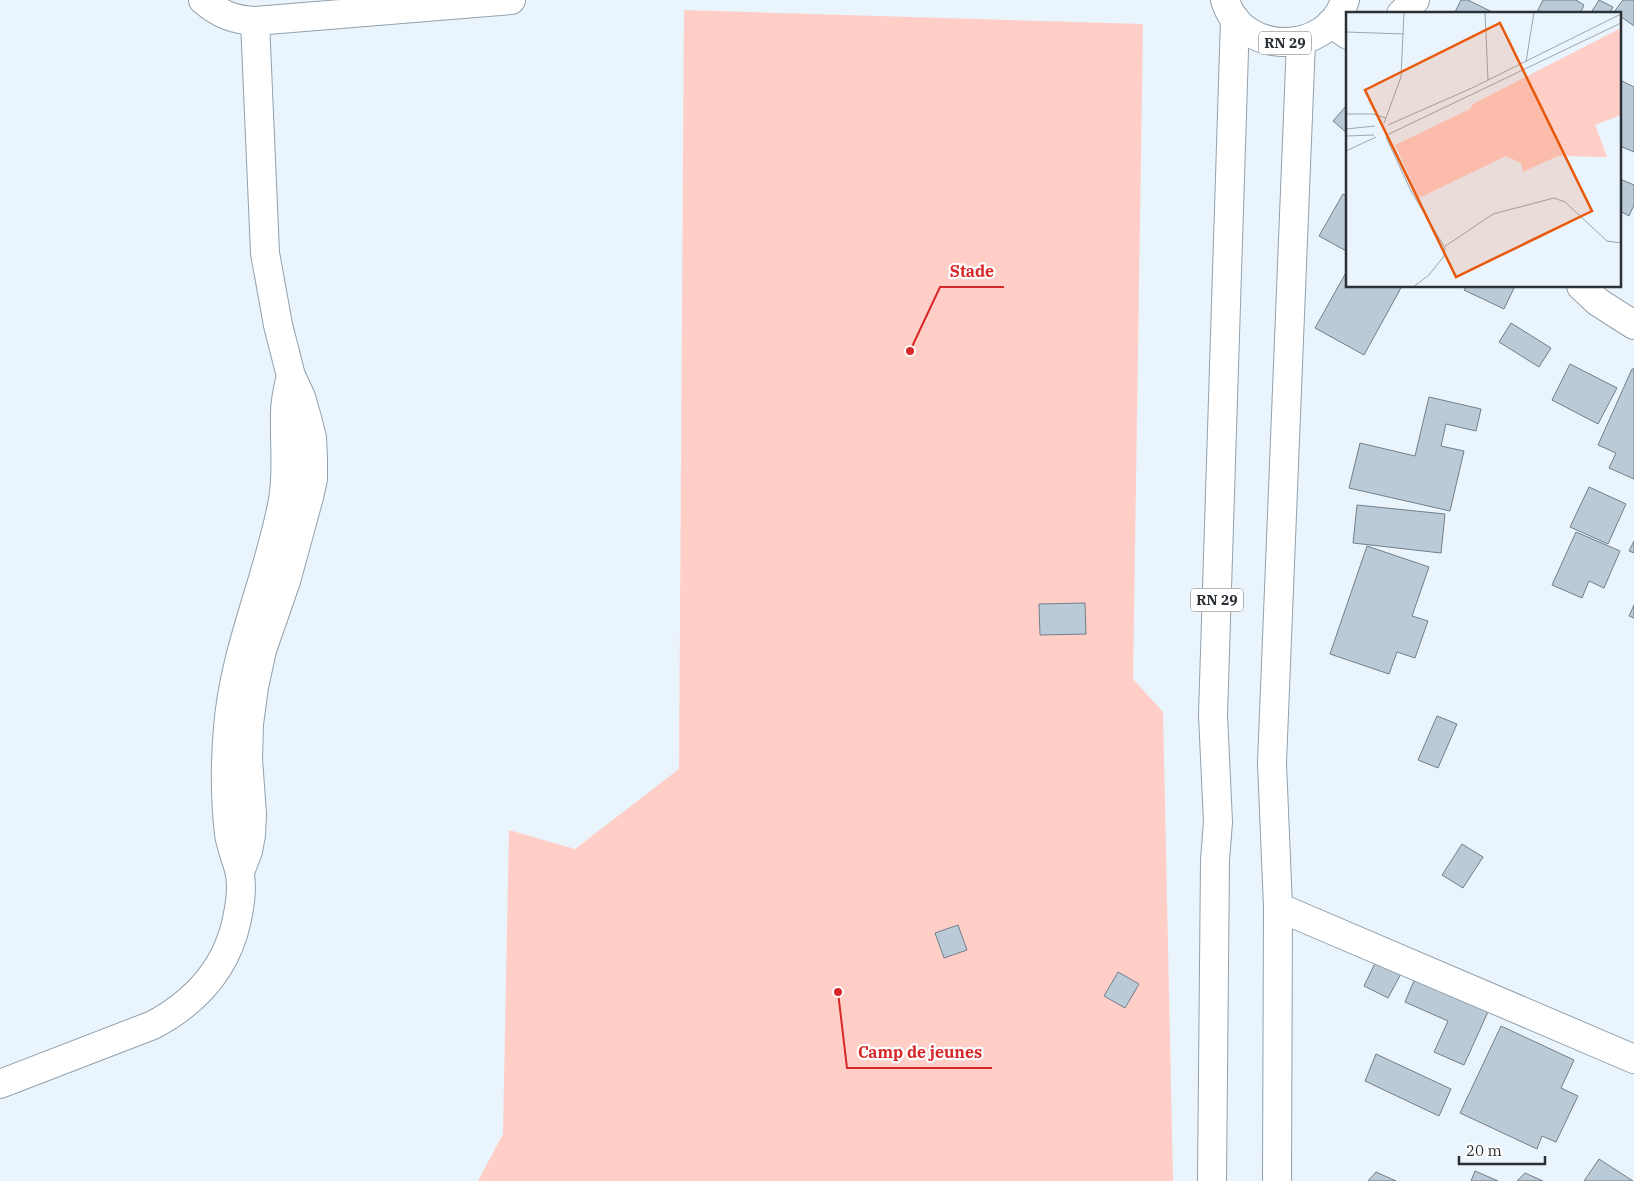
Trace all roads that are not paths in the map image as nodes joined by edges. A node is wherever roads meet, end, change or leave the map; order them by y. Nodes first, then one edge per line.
1 (203, 0) edge
2 (511, 0) edge
3 (1344, 0) edge
4 (1415, 0) edge
5 (1230, 9) edge
6 (1403, 12) edge
7 (255, 21) junction
8 (1339, 29) edge
9 (1301, 41) junction
10 (1583, 288) edge
11 (1634, 325) edge
12 (1278, 907) junction
13 (1634, 1059) edge
14 (0, 1084) edge
15 (1212, 1181) edge
16 (1277, 1181) edge

1 - 7 main road
2 - 7 main road
3 - 8 main road, RN 29
4 - 6 main road
5 - 9 main road, RN 29
5 - 15 main road, RN 29
7 - 14 main road
8 - 9 main road, RN 29
9 - 12 main road, RN 29
10 - 11 main road
12 - 13 main road
12 - 16 main road, RN 29

